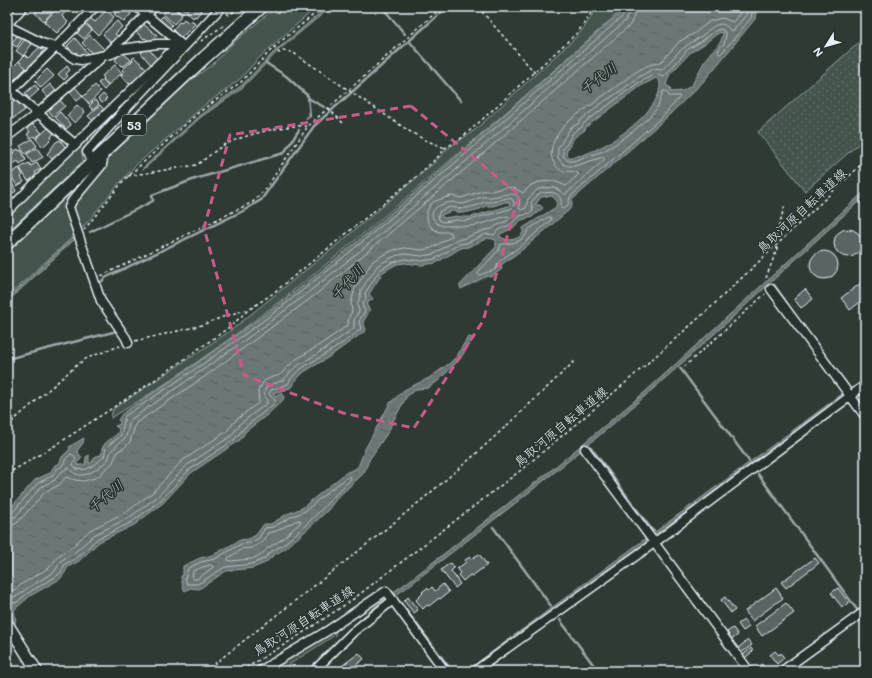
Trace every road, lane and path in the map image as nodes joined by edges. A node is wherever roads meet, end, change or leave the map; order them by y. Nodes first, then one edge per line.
1 (23, 7) edge
2 (95, 7) edge
3 (137, 7) edge
4 (154, 7) edge
5 (221, 7) edge
6 (241, 7) edge
7 (261, 7) edge
8 (323, 7) edge
9 (442, 7) edge
10 (478, 7) edge
11 (595, 7) edge
12 (146, 15) junction
13 (230, 22) dead end
14 (8, 24) edge
15 (192, 39) junction
16 (182, 46) junction
17 (56, 47) junction
18 (274, 47) junction
19 (104, 56) junction
20 (535, 73) junction
21 (9, 89) edge
22 (348, 91) junction
23 (328, 108) junction
24 (38, 113) junction
25 (344, 124) dead end
26 (308, 126) junction
27 (7, 137) edge
28 (76, 145) junction
29 (445, 148) junction
30 (104, 153) junction
31 (93, 162) junction
32 (865, 162) edge
33 (128, 176) junction
34 (785, 204) dead end
35 (7, 212) edge
36 (78, 233) junction
37 (7, 243) edge
38 (776, 244) junction
39 (766, 278) dead end
40 (94, 279) junction
41 (771, 289) joint
42 (250, 309) junction
43 (128, 343) junction
44 (576, 360) dead end
45 (684, 367) dead end
46 (865, 385) edge
47 (850, 396) junction
48 (865, 416) edge
49 (7, 426) edge
50 (585, 449) dead end
51 (7, 474) edge
52 (654, 543) junction
53 (392, 600) junction
54 (865, 610) edge
55 (7, 623) edge
56 (37, 671) edge
57 (204, 671) edge
58 (241, 671) edge
59 (260, 671) edge
60 (314, 671) edge
61 (445, 671) edge
62 (475, 671) edge
63 (749, 671) edge
64 (782, 671) edge

1 - 14 street
2 - 17 street
3 - 12 street
4 - 12 street
5 - 6 path
5 - 15 street
7 - 30 highway, 53
8 - 18 path
9 - 22 path
10 - 20 path
11 - 20 path
12 - 16 street
12 - 19 street
13 - 15 path
14 - 17 street
15 - 16 street
16 - 19 street
16 - 28 street
16 - 31 street
17 - 19 street
17 - 21 street
18 - 22 path
18 - 33 path
19 - 24 street
20 - 29 path
21 - 24 street
22 - 23 path
22 - 29 path
23 - 25 path
23 - 26 path
24 - 27 street
24 - 28 street
26 - 33 path
26 - 40 path
28 - 35 street
29 - 42 path
30 - 31 highway, 53
30 - 36 street
31 - 37 highway, 53
32 - 38 path, 鳥取河原自転車道線
33 - 36 path
34 - 38 path
36 - 40 street
38 - 39 path
38 - 58 path, 鳥取河原自転車道線
40 - 43 street
41 - 45 path
41 - 47 street
42 - 43 path
42 - 51 path
43 - 49 path
44 - 57 path
46 - 47 street
47 - 48 street
47 - 52 street
50 - 52 street
52 - 62 street
52 - 63 street
53 - 59 street
53 - 60 street
53 - 61 street
54 - 64 street
55 - 56 main road

